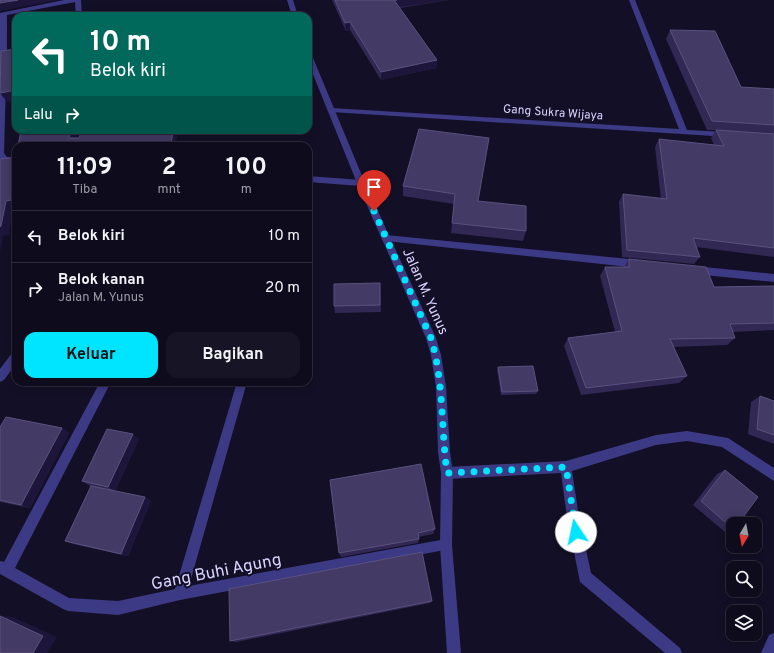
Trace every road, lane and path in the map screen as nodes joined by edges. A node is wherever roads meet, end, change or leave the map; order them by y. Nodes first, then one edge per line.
1 (74, 0) edge
2 (78, 0) edge
3 (290, 0) edge
4 (632, 0) edge
5 (16, 12) edge
6 (79, 12) edge
7 (294, 12) edge
8 (12, 13) edge
9 (2, 15) edge
10 (312, 64) edge
11 (331, 110) junction
12 (684, 132) junction
13 (736, 136) edge
14 (12, 161) edge
15 (312, 179) edge
16 (361, 183) junction
17 (386, 238) junction
18 (647, 265) edge
19 (687, 269) edge
20 (774, 278) edge
21 (12, 361) edge
22 (0, 377) edge
23 (104, 386) edge
24 (241, 386) edge
25 (566, 467) junction
26 (447, 473) junction
27 (774, 476) edge
28 (446, 545) junction
29 (3, 568) edge
30 (180, 594) junction
31 (774, 640) edge
32 (454, 653) edge
33 (675, 653) edge
34 (768, 653) edge

1 - 5 street
2 - 6 street
3 - 7 street
4 - 12 street
8 - 9 street
9 - 14 street
10 - 11 street, Jalan M. Yunus
11 - 12 street, Gang Sukra Wijaya
11 - 16 street, Jalan M. Yunus
12 - 13 street, Gang Sukra Wijaya
15 - 16 street
16 - 17 street, Jalan M. Yunus
17 - 18 street
17 - 26 street, Jalan M. Yunus
19 - 20 street
21 - 22 street
23 - 29 street
24 - 30 street
25 - 26 street
25 - 27 street
25 - 33 street
26 - 28 street, Jalan M. Yunus
28 - 30 street, Gang Buhi Agung
28 - 32 street, Jalan M. Yunus
29 - 30 street, Gang Buhi Agung
31 - 34 street

